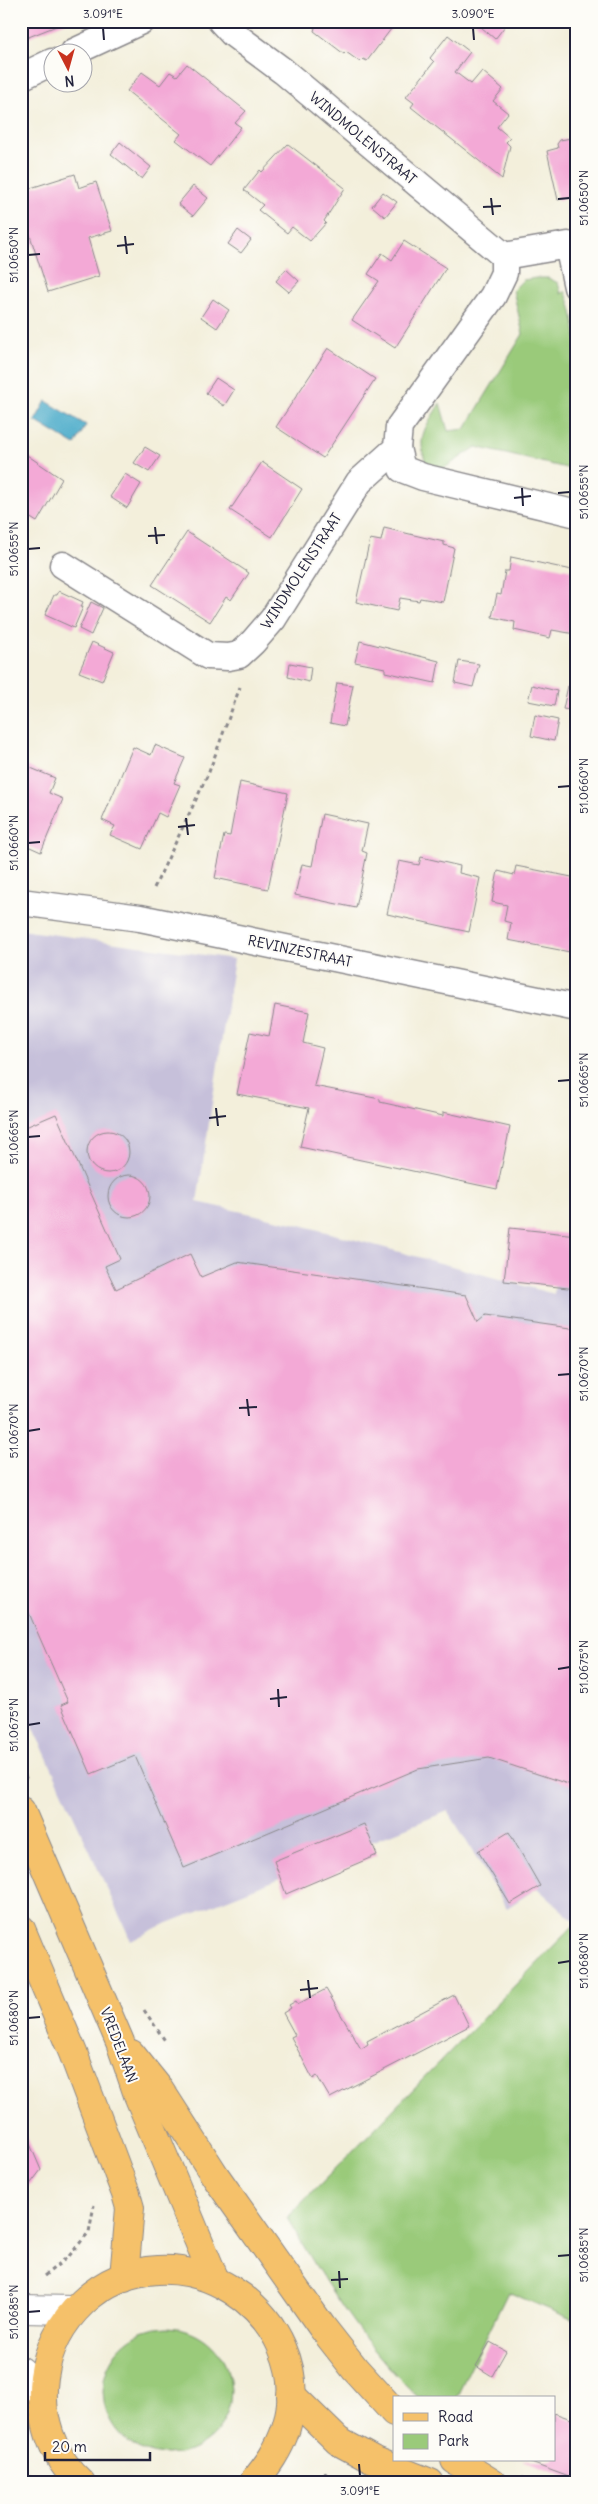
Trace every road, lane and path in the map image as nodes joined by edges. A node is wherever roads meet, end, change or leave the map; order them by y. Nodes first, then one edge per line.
1 (141, 21) edge
2 (222, 21) edge
3 (92, 44) edge
4 (42, 67) edge
5 (21, 77) edge
6 (504, 256) junction
7 (577, 287) edge
8 (397, 448) junction
9 (577, 514) edge
10 (63, 565) dead end
11 (239, 655) junction
12 (21, 902) edge
13 (140, 918) junction
14 (577, 1008) edge
15 (21, 1811) edge
16 (21, 1929) edge
17 (120, 2042) junction
18 (93, 2212) dead end
19 (37, 2277) dead end
20 (124, 2277) junction
21 (216, 2280) junction
22 (21, 2309) edge
23 (74, 2310) junction
24 (21, 2371) edge
25 (42, 2394) junction
26 (291, 2395) junction
27 (393, 2411) edge
28 (21, 2462) edge
29 (458, 2462) edge
30 (33, 2483) edge
31 (81, 2483) edge
32 (253, 2483) edge
33 (430, 2483) edge
34 (492, 2483) edge

1 - 3 street
2 - 6 street, WINDMOLENSTRAAT
4 - 5 street
6 - 7 street
6 - 8 street
8 - 9 street
8 - 11 street, WINDMOLENSTRAAT
10 - 11 street
11 - 13 path
12 - 13 street, REVINZESTRAAT
13 - 14 street, REVINZESTRAAT
15 - 17 main road, VREDELAAN
16 - 20 main road
17 - 21 main road, VREDELAAN
17 - 27 main road
18 - 19 path
20 - 21 main road
20 - 23 main road
21 - 26 main road
22 - 23 street
23 - 25 main road
24 - 25 street
25 - 31 main road
26 - 32 main road
26 - 33 main road
28 - 30 path
29 - 34 main road

